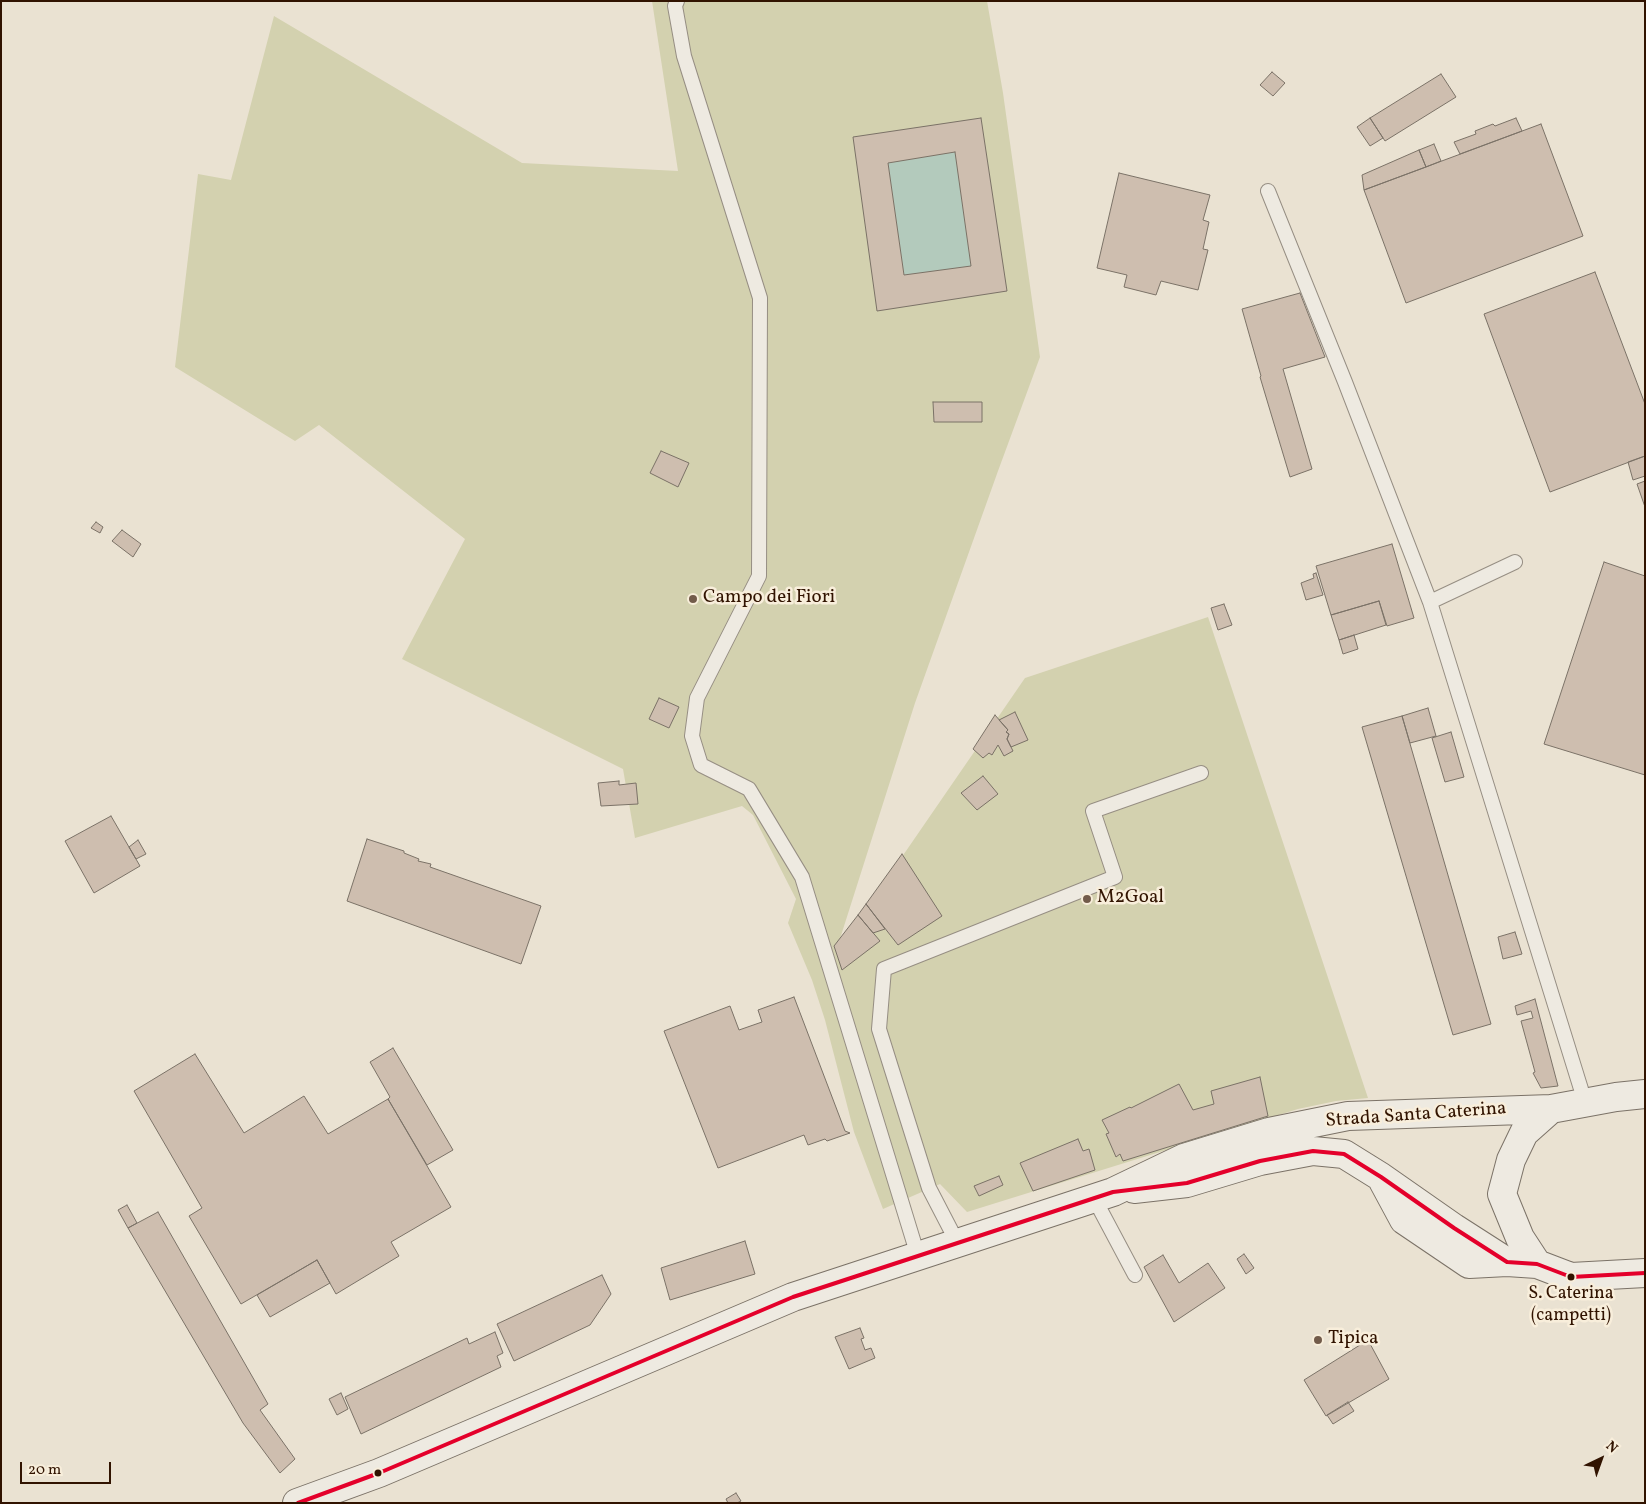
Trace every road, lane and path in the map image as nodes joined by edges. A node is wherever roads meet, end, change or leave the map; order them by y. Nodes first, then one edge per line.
1 (676, 1) edge
2 (1268, 191) dead end
3 (1515, 562) dead end
4 (1430, 602) junction
5 (1201, 773) dead end
6 (1645, 1094) edge
7 (1585, 1102) junction
8 (1551, 1108) junction
9 (1104, 1195) junction
10 (958, 1242) junction
11 (918, 1256) junction
12 (1537, 1264) junction
13 (1645, 1273) edge
14 (1135, 1274) dead end
15 (297, 1503) edge

1 - 11 lane
2 - 4 lane
3 - 4 lane
4 - 7 lane
5 - 10 lane
6 - 7 street, Strada Santa Caterina
7 - 8 street, Strada Santa Caterina
8 - 9 street, Strada Santa Caterina
8 - 12 street
9 - 10 street, Strada Santa Caterina
9 - 12 street, Strada Santa Caterina
9 - 14 lane
10 - 11 street, Strada Santa Caterina
11 - 15 street, Strada Santa Caterina
12 - 13 street, Strada Santa Caterina

